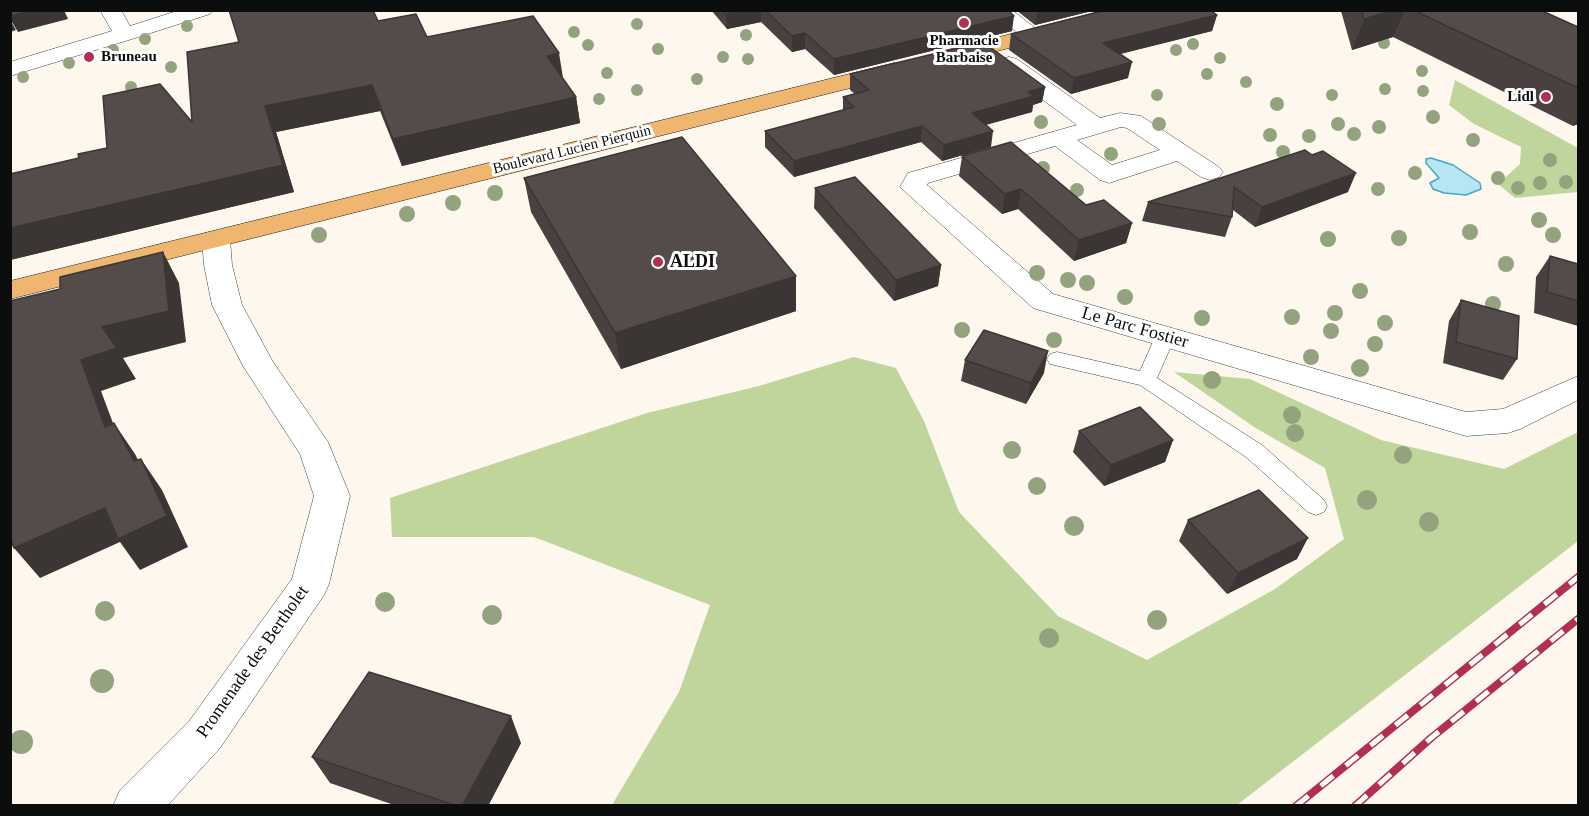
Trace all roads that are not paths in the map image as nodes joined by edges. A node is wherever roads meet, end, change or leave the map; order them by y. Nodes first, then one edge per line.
1 (110, 10) edge
2 (203, 10) edge
3 (998, 10) edge
4 (1134, 10) edge
5 (124, 35) junction
6 (1033, 35) junction
7 (986, 47) junction
8 (10, 69) edge
9 (1095, 127) junction
10 (1059, 138) junction
11 (1179, 152) junction
12 (1210, 172) dead end
13 (216, 238) junction
14 (10, 290) edge
15 (1165, 337) junction
16 (1057, 359) dead end
17 (1146, 380) junction
18 (1578, 387) edge
19 (1316, 506) dead end
20 (136, 806) edge

1 - 5 street
2 - 5 street
3 - 6 street
4 - 6 main road, Boulevard Lucien Pierquin
5 - 8 street
6 - 7 main road, Boulevard Lucien Pierquin
7 - 9 street
7 - 13 main road, Boulevard Lucien Pierquin
9 - 10 street, Le Parc Fostier
9 - 11 street, Le Parc Fostier
10 - 11 street
10 - 15 street, Le Parc Fostier
11 - 12 street, Le Parc Fostier
13 - 14 main road, Boulevard Lucien Pierquin
13 - 20 street, Promenade des Bertholet
15 - 17 lane
15 - 18 street, Le Parc Fostier
16 - 17 lane
17 - 19 lane

